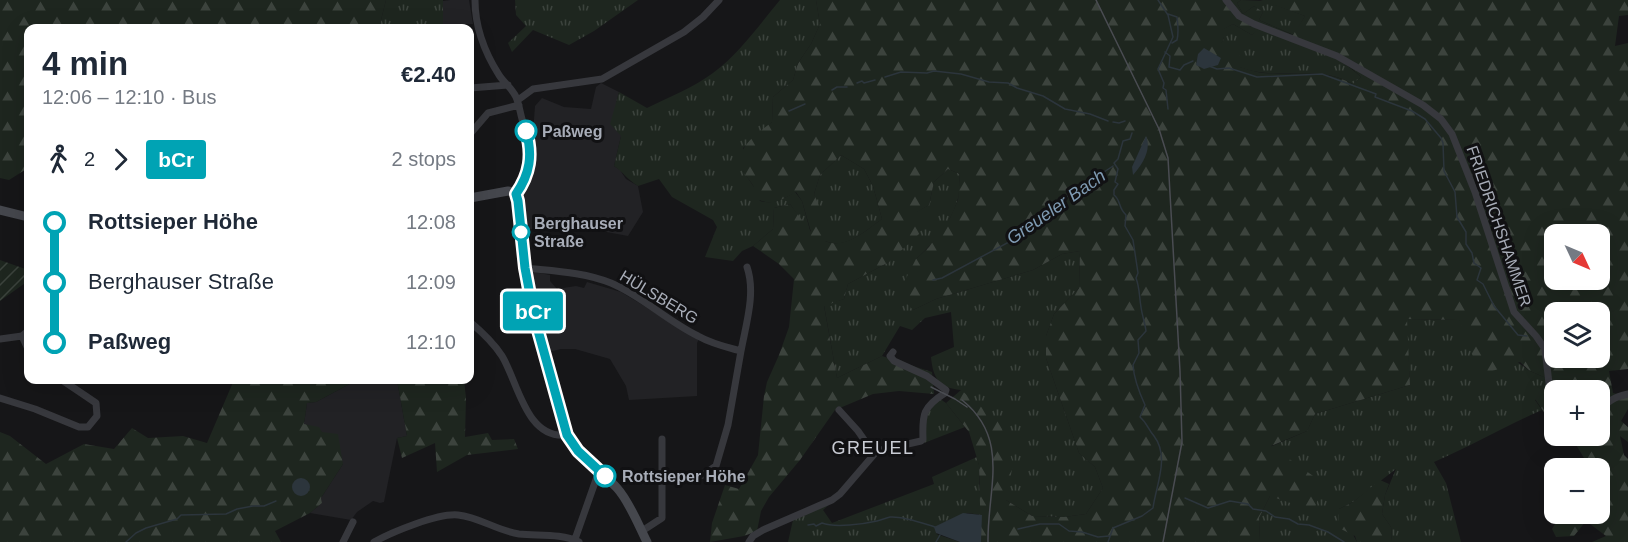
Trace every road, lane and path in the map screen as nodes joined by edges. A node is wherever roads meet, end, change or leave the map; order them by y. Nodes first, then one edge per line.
1 (474, 0) edge
2 (719, 0) edge
3 (1226, 0) edge
4 (508, 85) junction
5 (474, 88) edge
6 (518, 102) junction
7 (474, 129) edge
8 (516, 194) junction
9 (474, 197) edge
10 (0, 210) edge
11 (24, 216) edge
12 (747, 267) dead end
13 (525, 268) junction
14 (474, 325) edge
15 (24, 334) edge
16 (0, 339) edge
17 (741, 351) junction
18 (893, 352) dead end
19 (1549, 380) edge
20 (68, 384) edge
21 (1628, 394) edge
22 (0, 398) edge
23 (1610, 401) edge
24 (838, 410) dead end
25 (567, 435) junction
26 (662, 439) dead end
27 (874, 454) junction
28 (599, 471) junction
29 (703, 475) dead end
30 (353, 522) dead end
31 (642, 531) junction
32 (576, 541) edge
33 (343, 542) edge
34 (374, 542) edge
35 (647, 542) edge
36 (749, 542) edge

1 - 4 street
2 - 6 street
3 - 19 street, FRIEDRICHSHAMMER
4 - 5 street
4 - 6 street
6 - 7 street
6 - 8 street
8 - 9 street
8 - 13 street
10 - 11 street
12 - 17 street
13 - 17 street, HÜLSBERG
13 - 25 street
14 - 25 street
15 - 16 street
17 - 29 street
18 - 27 street
20 - 22 street
21 - 23 street
24 - 27 street
25 - 28 street
26 - 31 street
27 - 36 street
28 - 31 street
28 - 32 street
30 - 33 street
31 - 35 street
32 - 34 street

